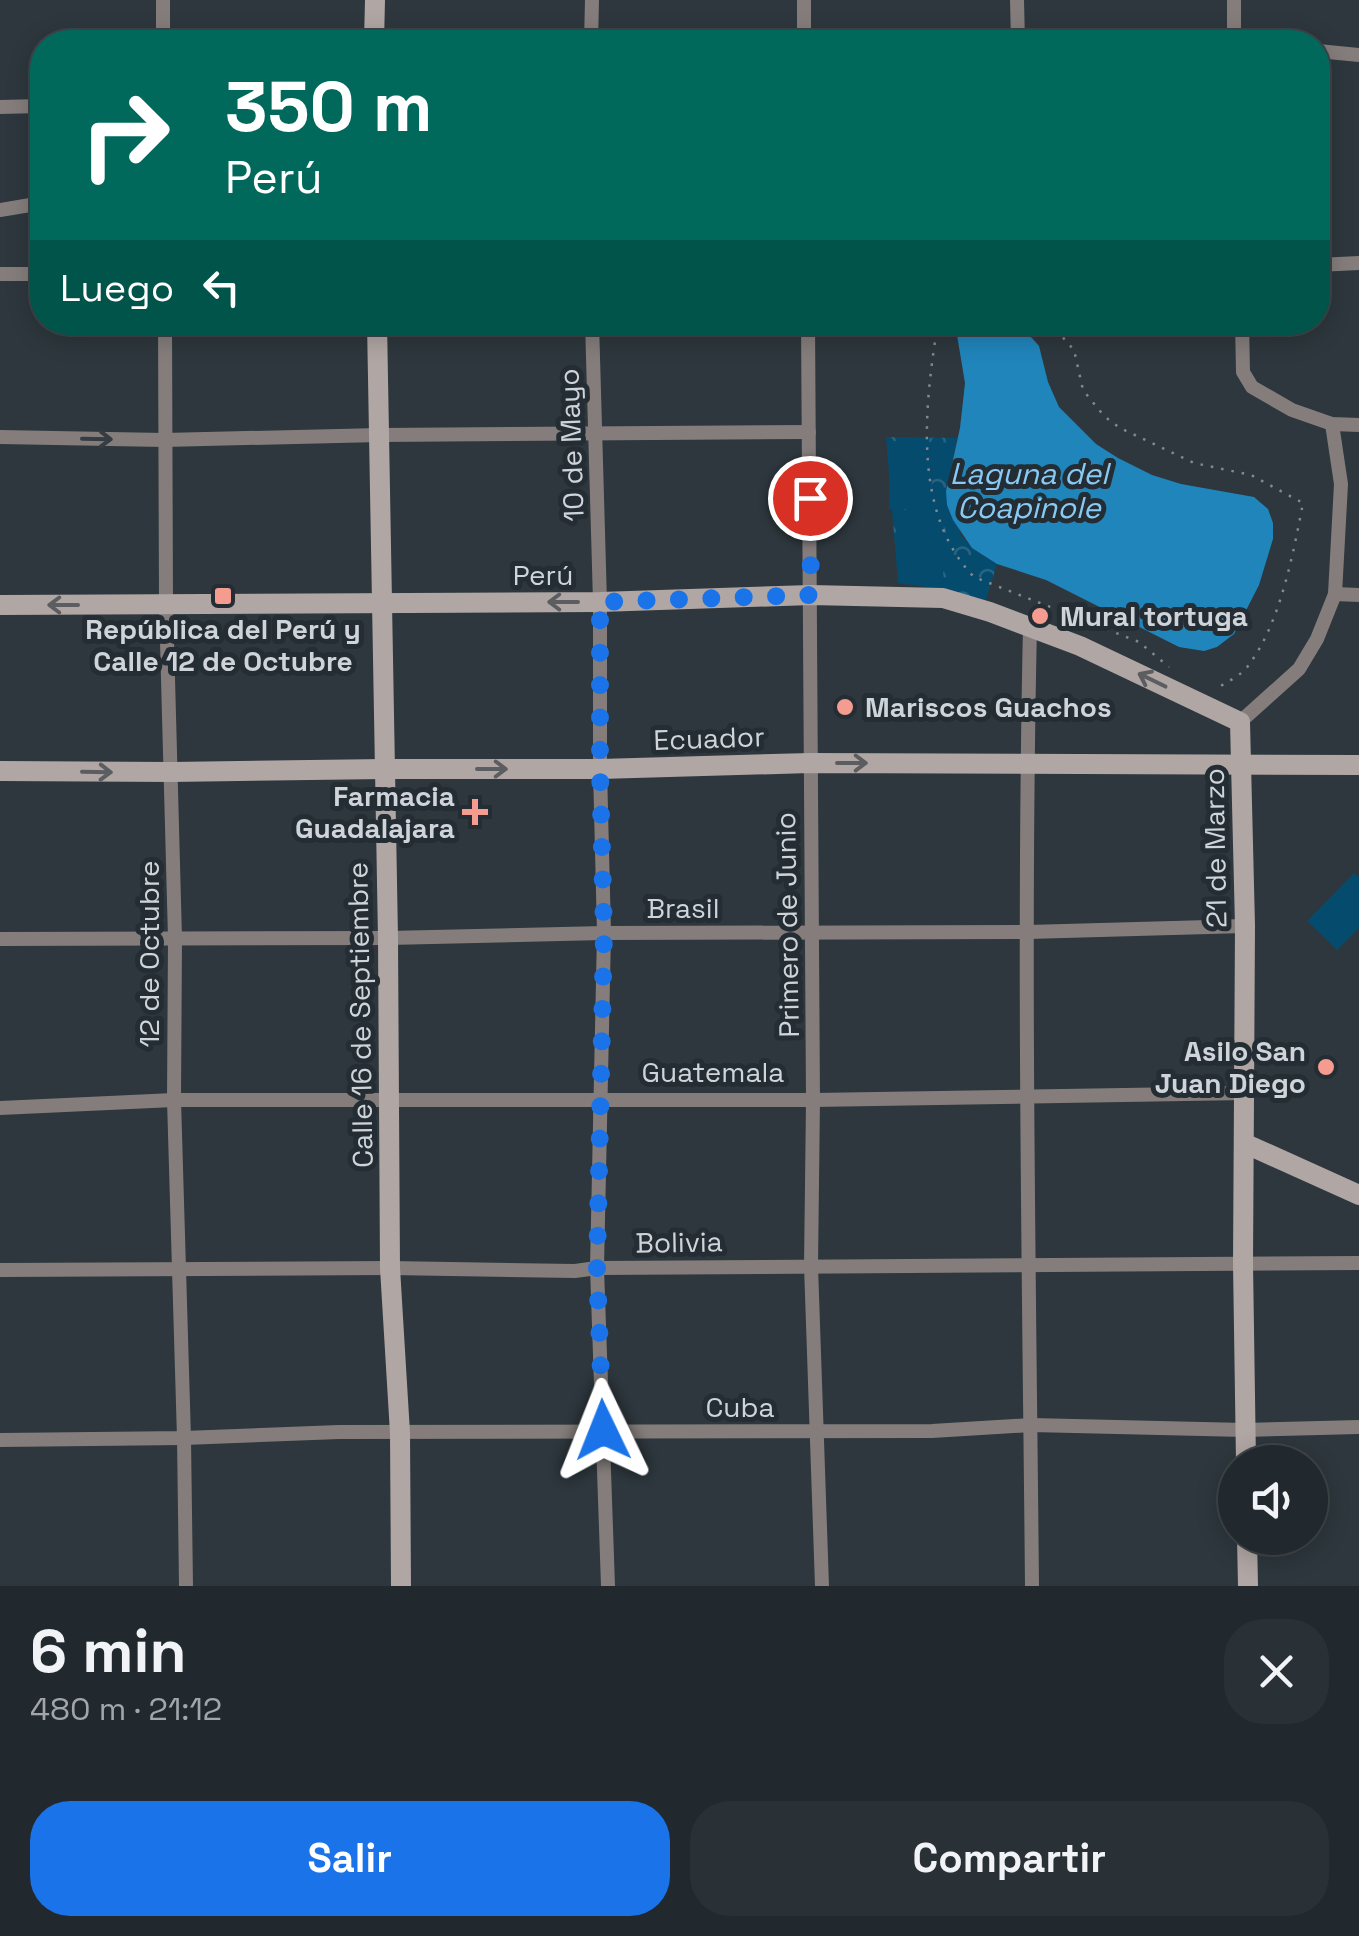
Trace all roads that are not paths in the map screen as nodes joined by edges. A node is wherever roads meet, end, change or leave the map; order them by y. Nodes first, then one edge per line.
1 (163, 0) edge
2 (375, 0) edge
3 (592, 0) edge
4 (804, 0) edge
5 (1017, 0) edge
6 (1234, 0) edge
7 (163, 30) edge
8 (374, 30) edge
9 (591, 30) edge
10 (804, 30) edge
11 (1018, 30) edge
12 (1234, 30) edge
13 (1330, 52) edge
14 (1359, 55) edge
15 (30, 106) edge
16 (0, 107) edge
17 (30, 205) edge
18 (0, 210) edge
19 (1359, 264) edge
20 (1330, 265) edge
21 (0, 274) edge
22 (30, 274) edge
23 (166, 335) edge
24 (377, 335) edge
25 (592, 335) edge
26 (808, 335) edge
27 (1242, 335) edge
28 (1332, 424) junction
29 (1359, 425) edge
30 (809, 432) junction
31 (380, 435) junction
32 (595, 435) junction
33 (0, 437) edge
34 (164, 440) junction
35 (1335, 594) junction
36 (811, 595) junction
37 (1359, 595) edge
38 (600, 602) junction
39 (382, 603) junction
40 (166, 604) junction
41 (0, 605) edge
42 (1030, 626) junction
43 (1240, 722) junction
44 (810, 763) junction
45 (1027, 764) junction
46 (1241, 765) junction
47 (1359, 765) edge
48 (384, 768) junction
49 (600, 769) junction
50 (0, 771) edge
51 (171, 772) junction
52 (1245, 926) junction
53 (811, 932) junction
54 (1028, 932) junction
55 (604, 933) junction
56 (175, 938) junction
57 (388, 938) junction
58 (0, 939) edge
59 (1246, 1093) junction
60 (1028, 1094) junction
61 (390, 1098) junction
62 (174, 1100) junction
63 (601, 1100) junction
64 (814, 1100) junction
65 (0, 1108) edge
66 (1246, 1144) junction
67 (1359, 1195) edge
68 (1243, 1263) junction
69 (1359, 1263) edge
70 (1027, 1265) junction
71 (811, 1266) junction
72 (180, 1268) junction
73 (390, 1268) junction
74 (597, 1268) junction
75 (0, 1270) edge
76 (1030, 1425) junction
77 (1359, 1427) edge
78 (603, 1430) junction
79 (1246, 1430) junction
80 (818, 1432) junction
81 (400, 1433) junction
82 (184, 1438) junction
83 (0, 1440) edge
84 (1246, 1445) edge
85 (1247, 1555) edge
86 (186, 1586) edge
87 (401, 1586) edge
88 (608, 1586) edge
89 (822, 1586) edge
90 (1032, 1586) edge
91 (1248, 1586) edge

1 - 7 street
2 - 8 street
3 - 9 street
4 - 10 street
5 - 11 street
6 - 12 street
13 - 14 street
15 - 16 street
17 - 18 street
19 - 20 street
21 - 22 street
23 - 34 street, 12 de Octubre
24 - 31 street, Calle 16 de Septiembre
25 - 32 street, 10 de Mayo
26 - 30 street, Primero de Junio
27 - 28 street
28 - 29 street
28 - 35 street
30 - 32 street
30 - 36 street, Primero de Junio
31 - 32 street
31 - 34 street
31 - 39 street, Calle 16 de Septiembre
32 - 38 street, 10 de Mayo
33 -> 34 street
34 - 40 street, 12 de Octubre
35 - 37 street
35 - 43 street
36 - 38 street, Perú
36 - 42 street, Perú
36 - 44 street, Primero de Junio
38 -> 39 street, Perú
38 - 49 street, 10 de Mayo
39 - 40 street, Perú
39 - 48 street, Calle 16 de Septiembre
40 -> 41 street, Perú
40 - 51 street, 12 de Octubre
43 -> 42 street, Perú
42 - 45 street
43 - 46 street, 21 de Marzo
44 -> 45 street, Ecuador
44 - 49 street, Ecuador
44 - 53 street, Primero de Junio
45 - 46 street, Ecuador
45 - 54 street
46 - 47 street, Ecuador
46 - 52 street, 21 de Marzo
48 -> 49 street, Ecuador
48 - 51 street, Ecuador
48 - 57 street, Calle 16 de Septiembre
49 - 55 street, 10 de Mayo
50 -> 51 street, Ecuador
51 - 56 street, 12 de Octubre
52 - 54 street, Brasil
52 - 59 street, 21 de Marzo
53 - 54 street, Brasil
53 - 55 street, Brasil
53 - 64 street, Primero de Junio
54 - 60 street
55 - 57 street, Brasil
55 - 63 street, 10 de Mayo
56 - 57 street, Brasil
56 - 58 street, Brasil
56 - 62 street, 12 de Octubre
57 - 61 street, Calle 16 de Septiembre
59 - 60 street, Guatemala
59 - 66 street, 21 de Marzo
60 - 64 street, Guatemala
60 - 70 street
61 - 62 street, Guatemala
61 - 63 street, Guatemala
61 - 73 street, Calle 16 de Septiembre
62 - 65 street, Guatemala
62 - 72 street, 12 de Octubre
63 - 64 street, Guatemala
63 - 74 street, 10 de Mayo
64 - 71 street, Primero de Junio
66 - 67 street
66 - 68 street, 21 de Marzo
68 - 69 street, Bolivia
68 - 70 street, Bolivia
68 - 79 street, 21 de Marzo
70 - 71 street, Bolivia
70 - 76 street
71 - 74 street, Bolivia
71 - 80 street, Primero de Junio
72 - 73 street, Bolivia
72 - 75 street, Bolivia
72 - 82 street, 12 de Octubre
73 - 74 street, Bolivia
73 - 81 street, Calle 16 de Septiembre
74 - 78 street, 10 de Mayo
76 - 79 street, Cuba
76 - 80 street, Cuba
76 - 90 street
77 - 79 street, Cuba
78 - 80 street, Cuba
78 - 81 street, Cuba
78 - 88 street, 10 de Mayo
79 - 84 street, 21 de Marzo
80 - 89 street, Primero de Junio
81 - 82 street, Cuba
81 - 87 street, Calle 16 de Septiembre
82 - 83 street, Cuba
82 - 86 street, 12 de Octubre
85 - 91 street

